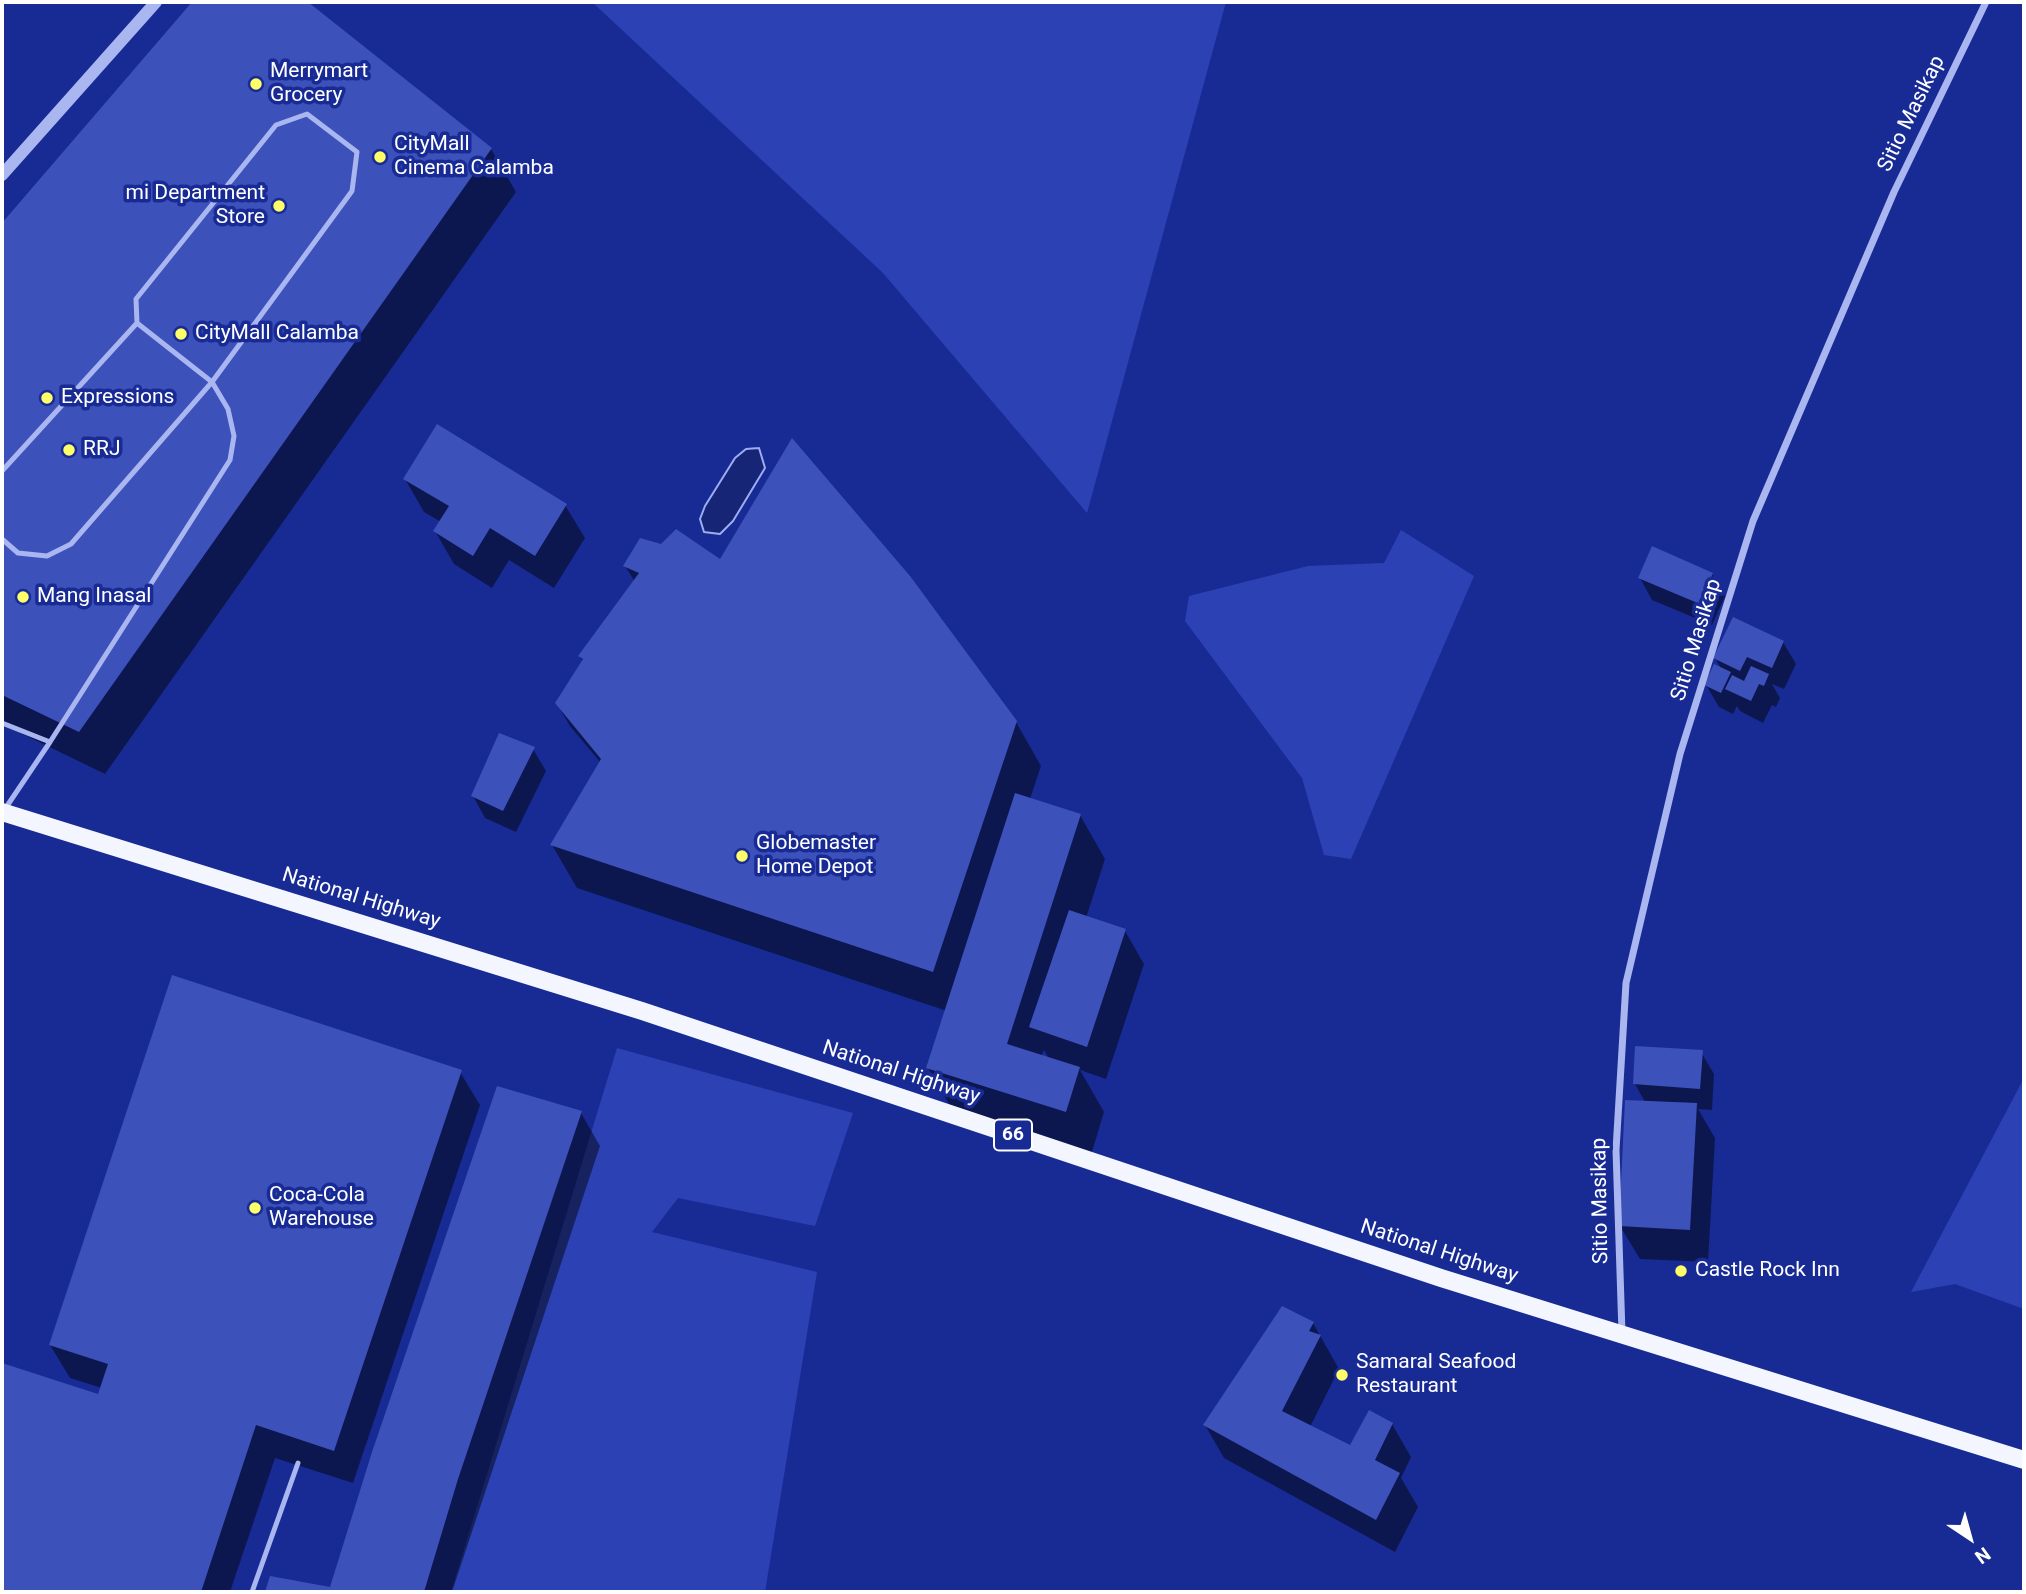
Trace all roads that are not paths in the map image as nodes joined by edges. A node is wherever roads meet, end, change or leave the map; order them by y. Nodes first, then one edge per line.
1 (156, 2) edge
2 (1986, 2) edge
3 (2, 175) edge
4 (137, 323) junction
5 (212, 382) junction
6 (2, 471) edge
7 (2, 538) edge
8 (2, 723) edge
9 (50, 742) junction
10 (2, 812) edge
11 (1622, 1334) junction
12 (2024, 1460) edge
13 (298, 1464) dead end
14 (252, 1592) edge

1 - 3 street
2 - 11 street, Sitio Masikap
4 - 5 lane
4 - 5 lane
4 - 6 lane
5 - 7 lane
5 - 9 lane
8 - 9 lane
9 - 10 lane
10 - 11 main road, National Highway / 66
11 - 12 main road, National Highway / 66
13 - 14 lane

